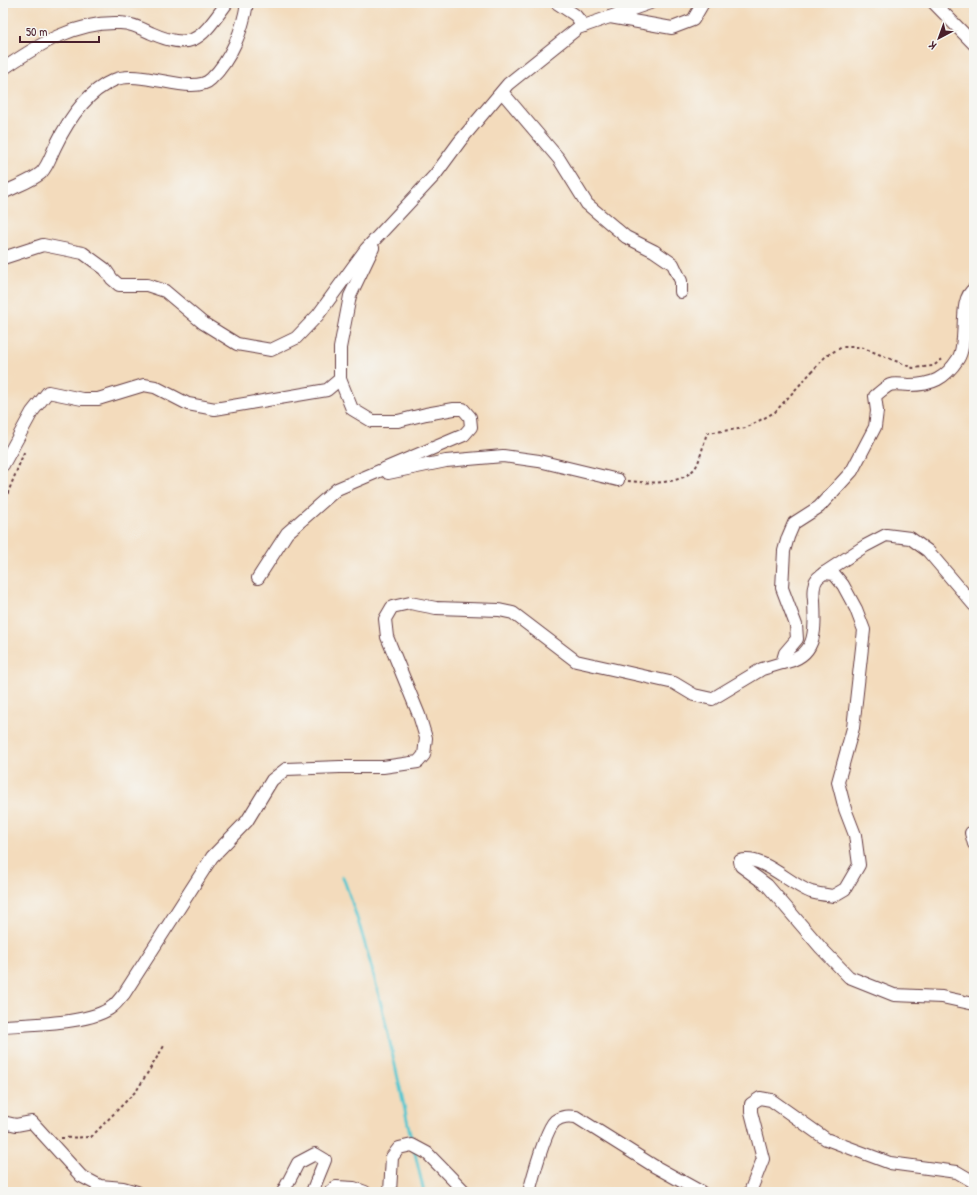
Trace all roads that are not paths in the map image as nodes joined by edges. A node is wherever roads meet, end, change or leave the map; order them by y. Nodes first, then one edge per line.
1 (227, 3) edge
2 (247, 3) edge
3 (557, 3) edge
4 (650, 3) edge
5 (703, 3) edge
6 (934, 3) edge
7 (608, 17) junction
8 (584, 26) junction
9 (974, 44) edge
10 (3, 69) edge
11 (502, 92) junction
12 (3, 192) edge
13 (381, 233) junction
14 (3, 258) edge
15 (974, 289) edge
16 (681, 292) dead end
17 (340, 379) junction
18 (3, 465) edge
19 (363, 478) junction
20 (618, 480) road end
21 (824, 573) junction
22 (258, 578) dead end
23 (961, 591) junction
24 (974, 601) edge
25 (974, 605) edge
26 (782, 663) junction
27 (974, 832) edge
28 (974, 844) edge
29 (974, 1004) edge
30 (3, 1026) edge
31 (3, 1122) edge
32 (974, 1182) edge
33 (137, 1192) edge
34 (283, 1192) edge
35 (312, 1192) edge
36 (330, 1192) edge
37 (365, 1192) edge
38 (390, 1192) edge
39 (465, 1192) edge
40 (528, 1192) edge
41 (701, 1192) edge
42 (750, 1192) edge

1 - 10 street
2 - 12 street
3 - 8 street
4 - 7 street
5 - 7 street
6 - 9 street
7 - 8 street
8 - 11 street
11 - 13 street
11 - 16 street
13 - 14 street
13 - 17 street
15 - 26 street
17 - 18 street
17 - 19 street
19 - 20 street
19 - 22 street
21 - 23 street
21 - 26 street
21 - 29 street
23 - 24 street
23 - 25 street
26 - 30 street
27 - 28 street
31 - 33 street
32 - 42 street
34 - 35 street
36 - 37 street
38 - 39 street
40 - 41 street

